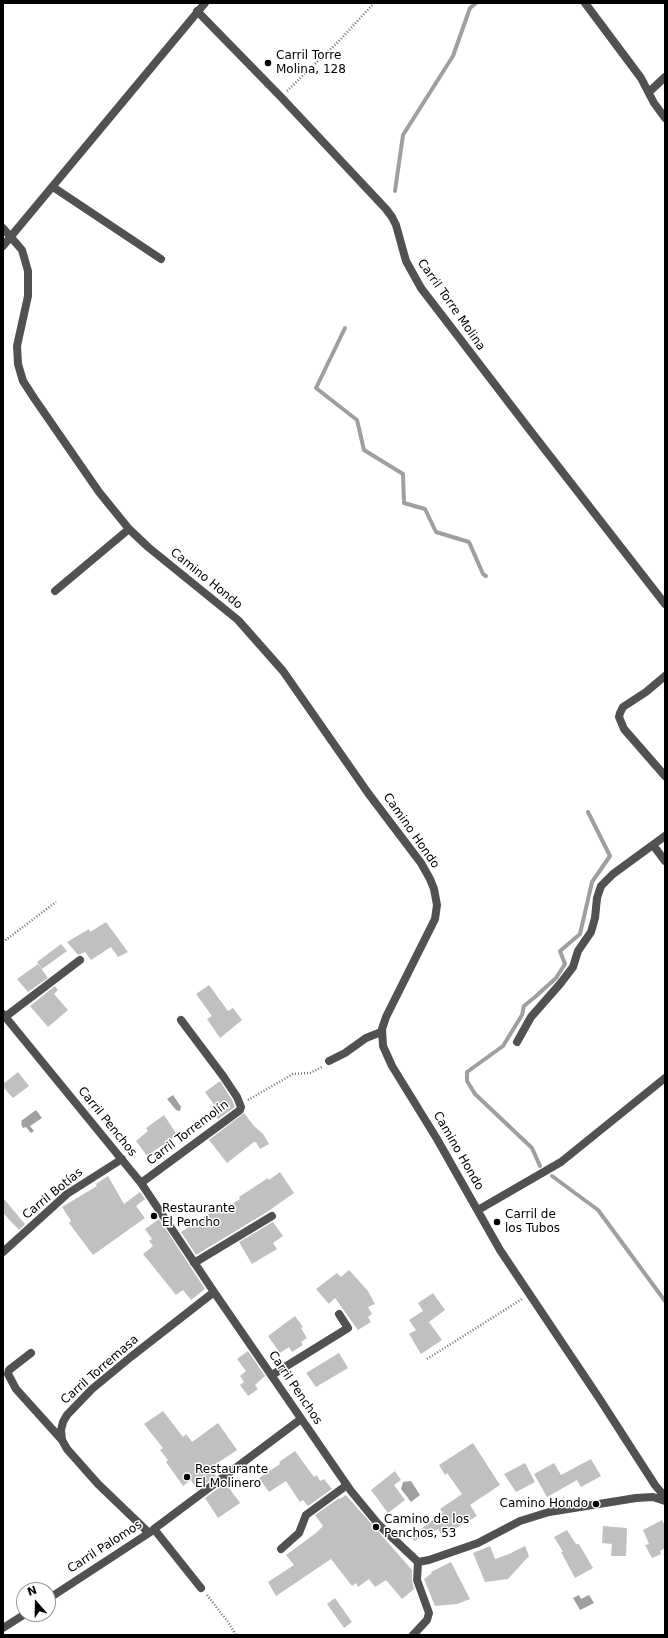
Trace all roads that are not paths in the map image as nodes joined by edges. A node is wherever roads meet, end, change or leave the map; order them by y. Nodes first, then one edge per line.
1 (205, 3) edge
2 (585, 3) edge
3 (197, 11) junction
4 (665, 77) edge
5 (649, 92) junction
6 (665, 118) edge
7 (53, 187) junction
8 (3, 228) edge
9 (12, 237) junction
10 (3, 246) edge
11 (161, 259) dead end
12 (129, 529) junction
13 (55, 591) dead end
14 (665, 604) edge
15 (665, 676) edge
16 (665, 776) edge
17 (665, 836) edge
18 (653, 845) junction
19 (665, 861) edge
20 (80, 960) dead end
21 (4, 1016) edge
22 (181, 1020) dead end
23 (381, 1032) junction
24 (517, 1042) dead end
25 (330, 1061) road end
26 (665, 1078) edge
27 (122, 1158) junction
28 (141, 1183) junction
29 (478, 1210) junction
30 (272, 1216) dead end
31 (3, 1252) edge
32 (194, 1262) junction
33 (214, 1292) junction
34 (339, 1314) dead end
35 (31, 1353) dead end
36 (272, 1375) junction
37 (301, 1419) junction
38 (62, 1440) junction
39 (347, 1485) junction
40 (662, 1489) edge
41 (642, 1498) junction
42 (665, 1501) edge
43 (152, 1531) junction
44 (280, 1550) dead end
45 (418, 1562) junction
46 (202, 1588) road end
47 (56, 1594) edge
48 (16, 1620) edge
49 (3, 1628) edge
50 (413, 1635) edge

1 - 3 street
2 - 5 street
3 - 7 street
3 - 14 street, Carril Torre Molina
4 - 5 street
5 - 6 street
7 - 9 street
7 - 11 street
8 - 9 street, Camino Hondo
9 - 10 street
9 - 12 street, Camino Hondo
12 - 13 street
12 - 23 street, Camino Hondo
15 - 16 street
17 - 18 street
18 - 19 street
18 - 24 street
20 - 21 street
21 - 27 street, Carril Penchos
22 - 28 street, Carril Torremolín
23 - 25 street
23 - 29 street, Camino Hondo
26 - 29 street
27 - 28 street, Carril Penchos
27 - 31 street, Carril Botías
28 - 32 street, Carril Penchos
29 - 40 street, Camino Hondo
30 - 32 street
32 - 33 street, Carril Penchos
33 - 36 street, Carril Penchos
33 - 38 street, Carril Torremasa
34 - 36 street
35 - 38 street
36 - 37 street, Carril Penchos
37 - 39 street, Carril Penchos
37 - 43 street, Carril Palomos
38 - 43 street
39 - 44 street
39 - 45 street, Carril Penchos
40 - 41 street
41 - 42 street
41 - 45 street
43 - 46 street
43 - 47 street, Carril Palomos
45 - 50 street
48 - 49 street

